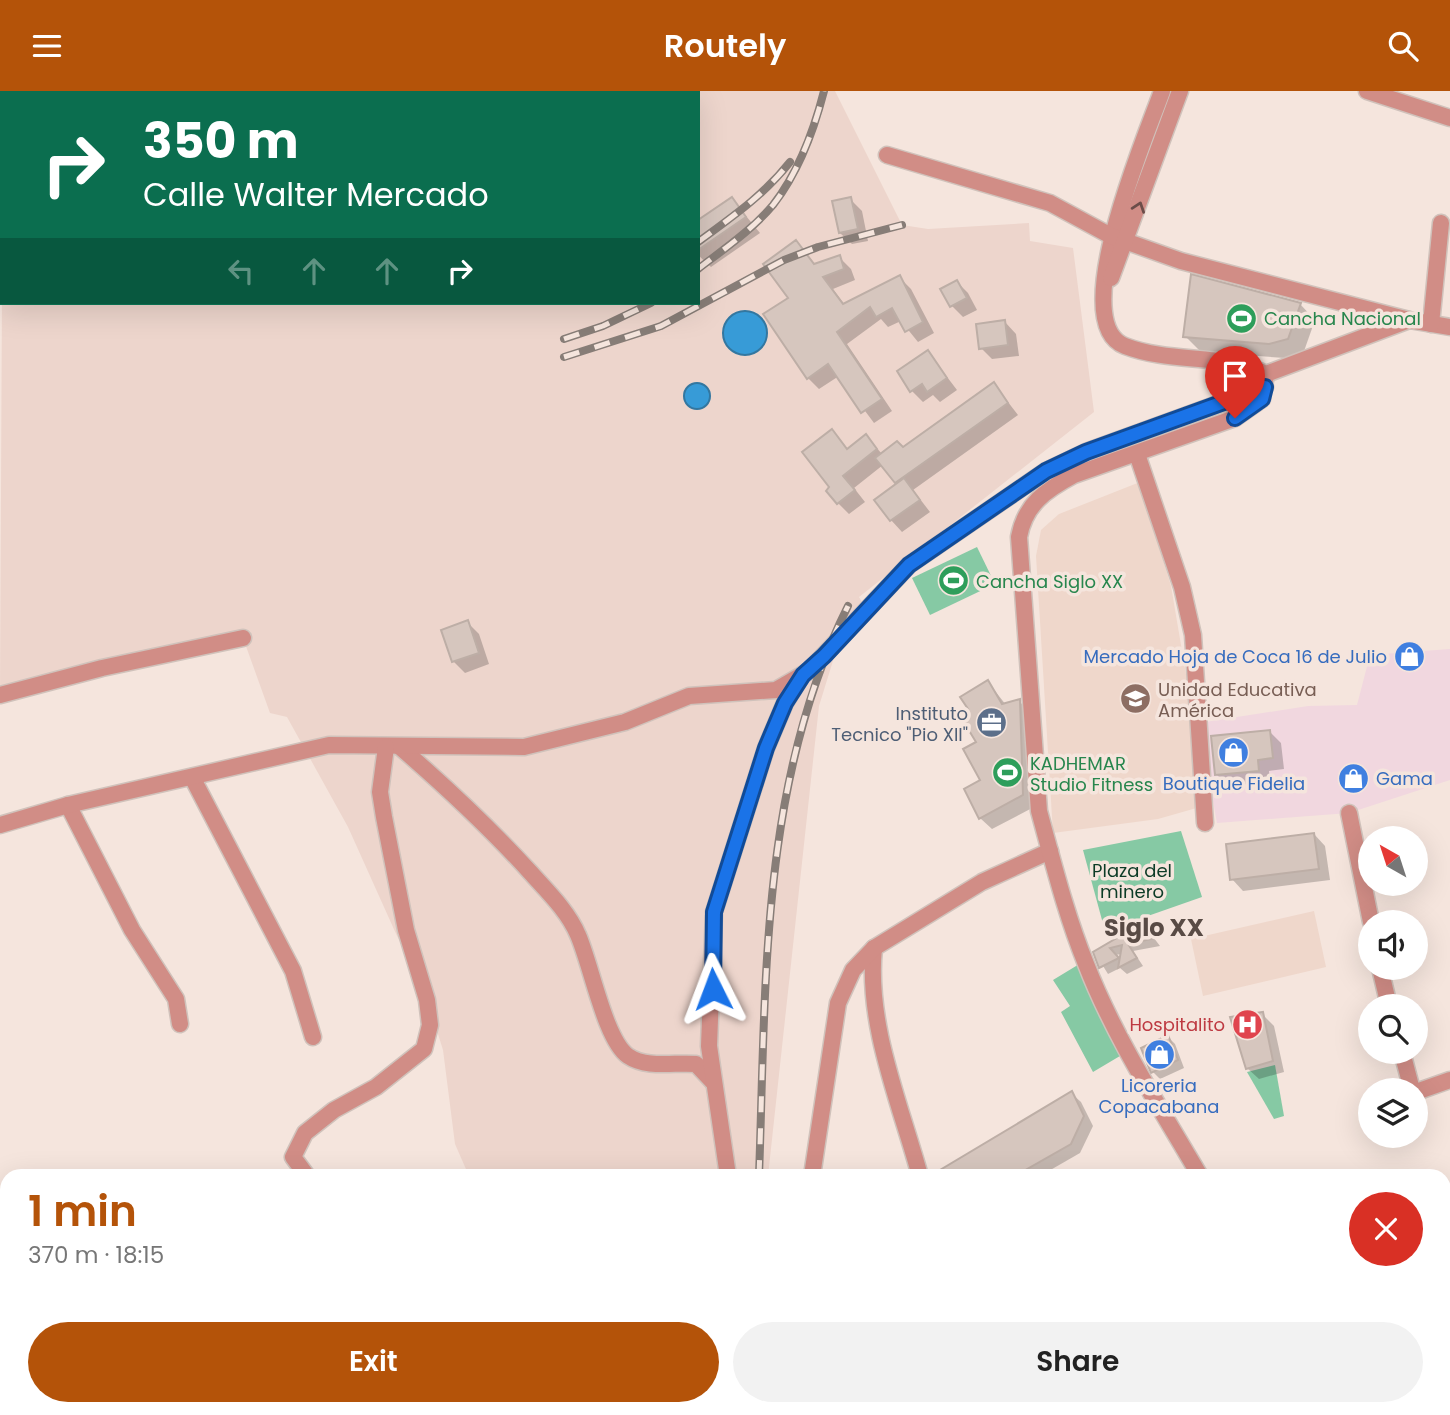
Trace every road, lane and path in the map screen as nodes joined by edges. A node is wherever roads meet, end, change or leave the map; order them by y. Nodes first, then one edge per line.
1 (1162, 91) edge
2 (1180, 91) edge
3 (1367, 91) edge
4 (1450, 118) edge
5 (887, 155) dead end
6 (1441, 223) dead end
7 (1111, 236) junction
8 (1127, 241) junction
9 (1104, 293) junction
10 (1409, 320) junction
11 (1431, 324) junction
12 (1450, 327) edge
13 (1266, 380) junction
14 (1137, 454) junction
15 (243, 638) dead end
16 (803, 675) junction
17 (0, 695) edge
18 (393, 747) junction
19 (192, 777) junction
20 (68, 805) junction
21 (1349, 813) dead end
22 (1205, 823) dead end
23 (0, 825) edge
24 (1050, 851) junction
25 (1369, 910) edge
26 (874, 948) junction
27 (180, 1024) dead end
28 (313, 1037) dead end
29 (712, 1080) junction
30 (1450, 1080) edge
31 (1428, 1087) edge
32 (302, 1169) edge
33 (727, 1169) edge
34 (813, 1169) edge
35 (918, 1169) edge
36 (1196, 1169) edge

1 - 7 street
8 -> 2 street
3 - 4 street
5 - 7 street
6 - 11 street
7 - 8 street
7 - 9 street
8 - 9 street
8 - 10 street
9 - 13 street
10 - 11 street
10 - 13 street
11 - 12 street
13 - 14 street
13 - 16 street
14 - 22 street
14 - 24 street
15 - 17 street
16 - 18 street
16 - 29 street
18 - 19 street
18 - 29 street
18 - 32 street
19 - 20 street
19 - 28 street
20 - 23 street
20 - 27 street
21 - 25 street
24 - 26 street
24 - 36 street
26 - 34 street
26 - 35 street
29 - 33 street
30 - 31 street

